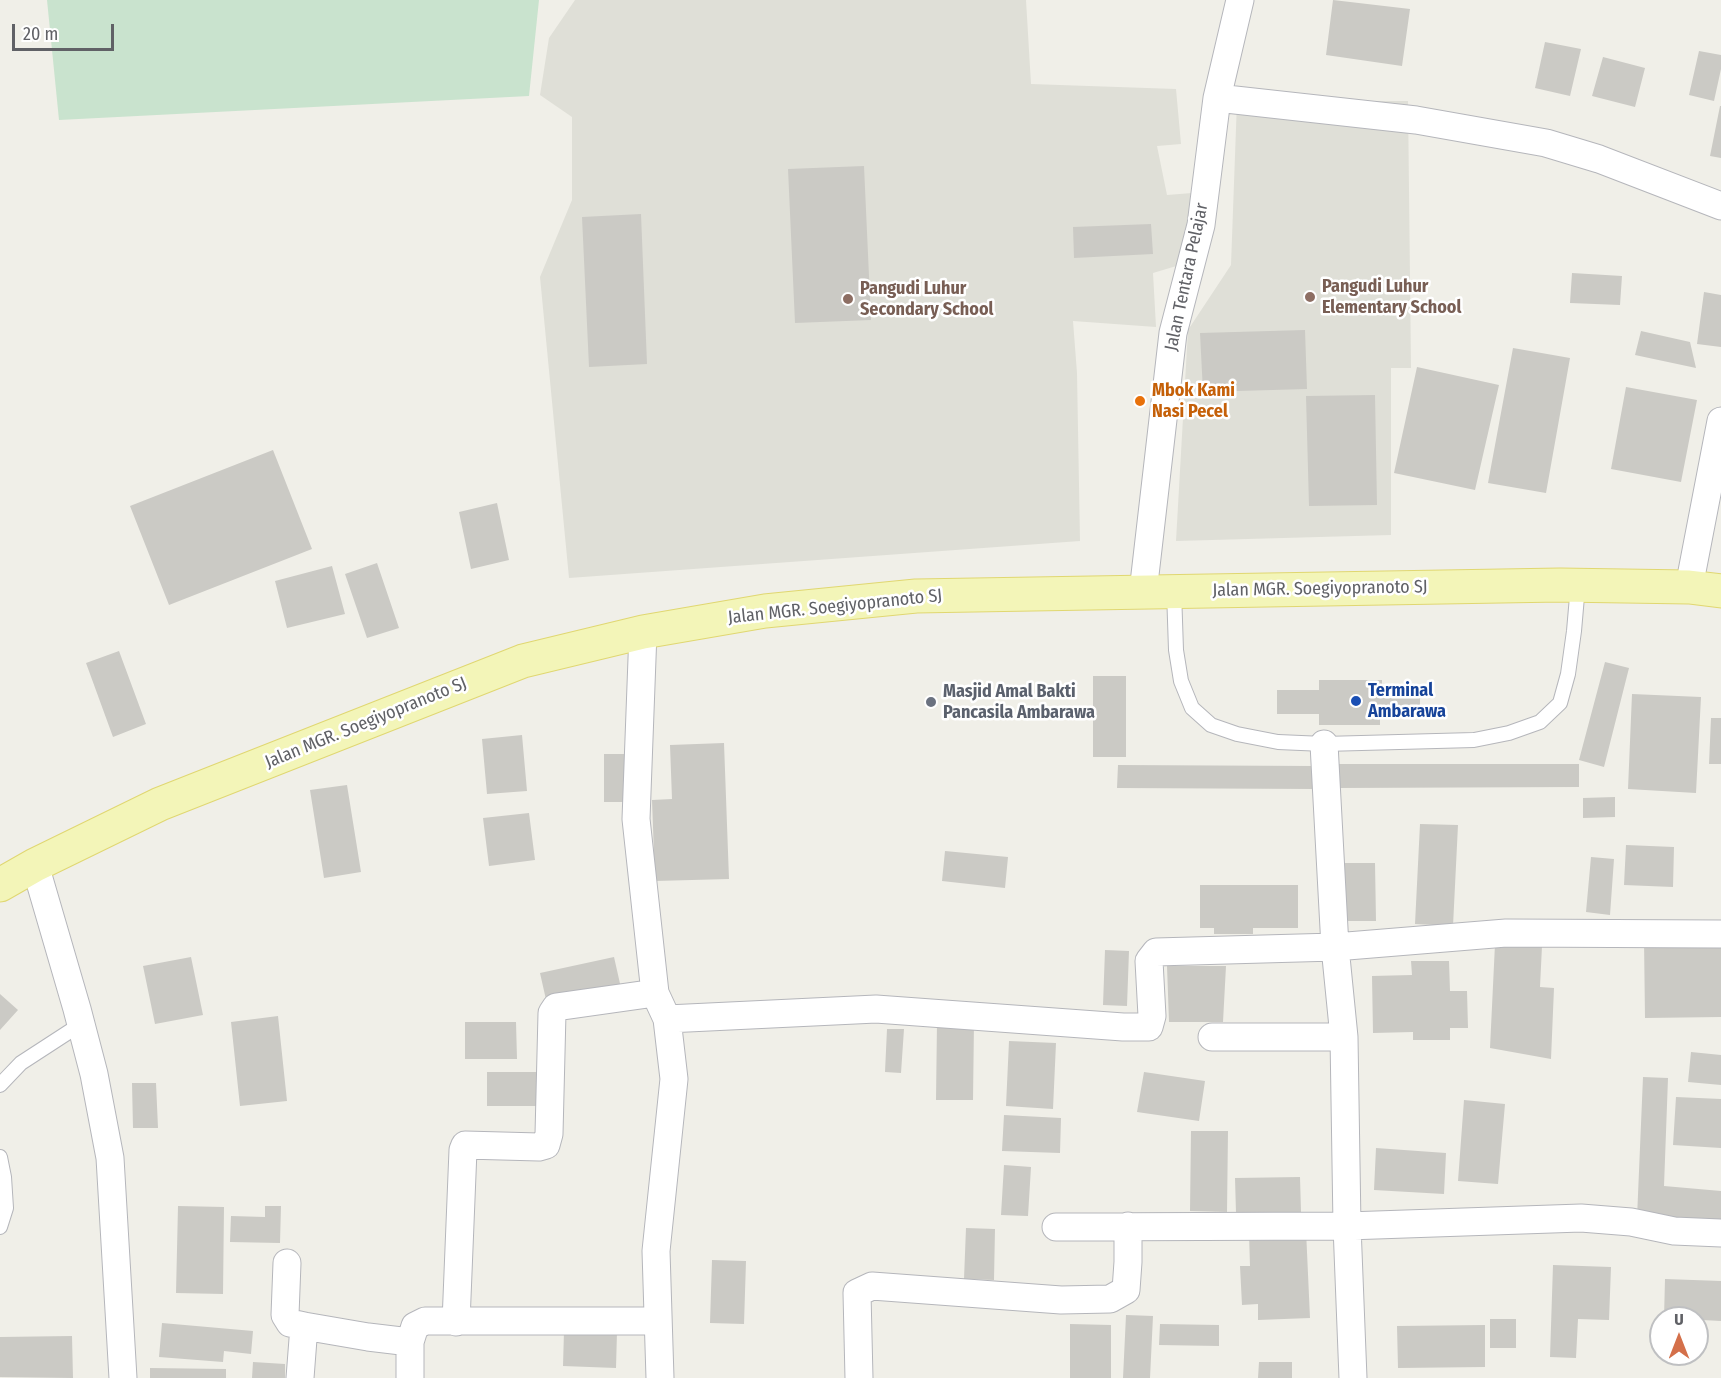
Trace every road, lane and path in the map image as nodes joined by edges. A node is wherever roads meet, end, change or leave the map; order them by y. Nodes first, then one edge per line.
1 (1240, 0) edge
2 (1216, 98) junction
3 (1721, 206) edge
4 (1721, 421) edge
5 (1578, 585) junction
6 (1689, 587) junction
7 (1158, 591) junction
8 (1721, 591) edge
9 (643, 632) junction
10 (1324, 744) junction
11 (35, 865) junction
12 (0, 885) edge
13 (1721, 934) edge
14 (1335, 947) junction
15 (655, 993) junction
16 (667, 1019) junction
17 (81, 1024) junction
18 (1212, 1037) dead end
19 (1344, 1037) junction
20 (0, 1085) edge
21 (0, 1157) edge
22 (1128, 1226) junction
23 (1347, 1226) junction
24 (0, 1227) edge
25 (1056, 1227) dead end
26 (1721, 1233) edge
27 (287, 1263) dead end
28 (658, 1321) junction
29 (456, 1322) junction
30 (304, 1326) junction
31 (410, 1342) junction
32 (123, 1378) edge
33 (300, 1378) edge
34 (410, 1378) edge
35 (660, 1378) edge
36 (860, 1378) edge
37 (1353, 1378) edge

1 - 2 street, Jalan Tentara Pelajar
2 - 3 street
2 - 7 street, Jalan Tentara Pelajar
4 - 6 street
5 - 6 main road, Jalan MGR. Soegiyopranoto SJ
5 - 7 main road, Jalan MGR. Soegiyopranoto SJ
5 - 10 lane
6 - 8 main road, Jalan MGR. Soegiyopranoto SJ
7 - 9 main road, Jalan MGR. Soegiyopranoto SJ
7 - 10 lane
9 - 11 main road, Jalan MGR. Soegiyopranoto SJ
9 - 15 street
10 - 14 street
11 - 12 main road, Jalan MGR. Soegiyopranoto SJ
11 - 17 street
13 - 14 street
14 - 16 street
14 - 19 street
15 - 16 street
15 - 29 street
16 - 28 street
17 - 20 lane
17 - 32 street
18 - 19 street
19 - 23 street
21 - 24 lane
22 - 23 street
22 - 25 street
22 - 36 street
23 - 26 street
23 - 37 street
27 - 30 street
28 - 29 street
28 - 35 street
29 - 31 street
30 - 31 street
30 - 33 street
31 - 34 street

